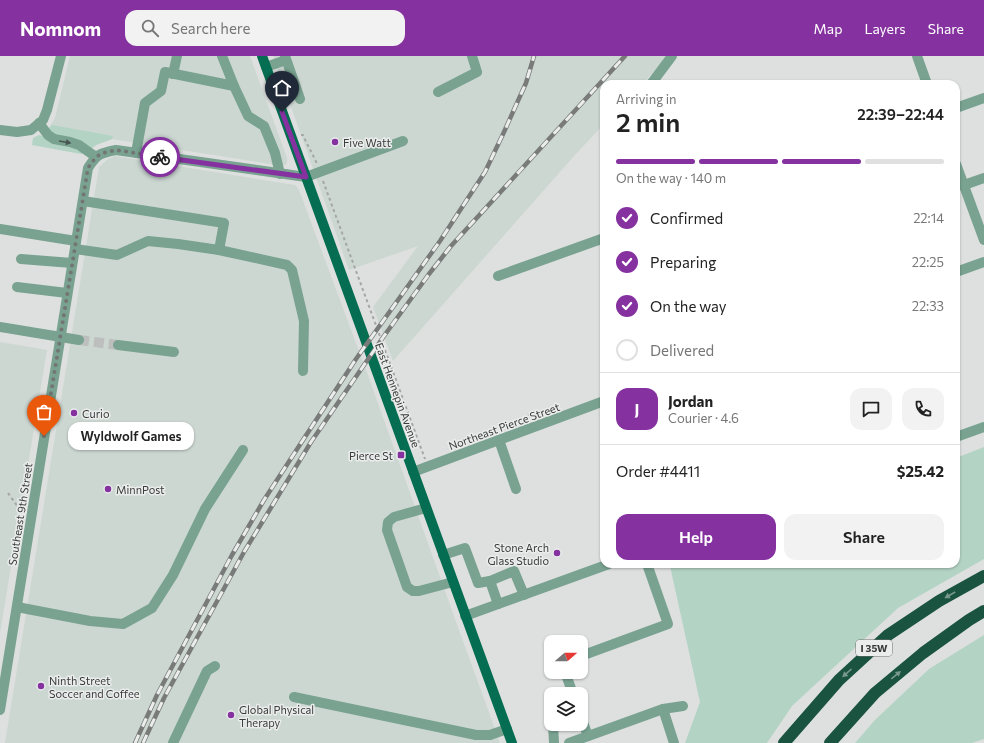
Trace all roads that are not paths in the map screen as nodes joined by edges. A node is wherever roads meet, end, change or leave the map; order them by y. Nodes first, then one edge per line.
1 (61, 56) edge
2 (177, 56) edge
3 (222, 56) edge
4 (262, 56) edge
5 (472, 56) edge
6 (672, 56) edge
7 (917, 56) edge
8 (285, 58) edge
9 (266, 68) junction
10 (174, 74) junction
11 (654, 80) edge
12 (926, 80) edge
13 (234, 86) junction
14 (438, 92) dead end
15 (984, 98) edge
16 (300, 99) dead end
17 (960, 107) edge
18 (39, 123) junction
19 (0, 130) edge
20 (403, 141) dead end
21 (136, 153) junction
22 (96, 157) junction
23 (280, 174) junction
24 (960, 174) edge
25 (306, 177) junction
26 (984, 178) edge
27 (964, 185) junction
28 (83, 201) junction
29 (0, 230) edge
30 (600, 239) edge
31 (984, 240) edge
32 (75, 245) junction
33 (219, 250) junction
34 (21, 259) dead end
35 (984, 262) edge
36 (72, 264) junction
37 (960, 271) edge
38 (498, 276) dead end
39 (17, 287) dead end
40 (67, 293) junction
41 (0, 327) edge
42 (60, 337) junction
43 (80, 340) tunnel mouth
44 (118, 345) tunnel mouth
45 (174, 352) dead end
46 (303, 371) dead end
47 (600, 402) edge
48 (984, 427) edge
49 (960, 436) edge
50 (499, 440) junction
51 (243, 450) dead end
52 (413, 472) junction
53 (516, 489) dead end
54 (426, 508) junction
55 (443, 555) junction
56 (600, 567) edge
57 (648, 568) edge
58 (984, 576) edge
59 (490, 581) junction
60 (453, 582) junction
61 (524, 595) junction
62 (498, 604) junction
63 (17, 607) junction
64 (984, 611) edge
65 (465, 616) junction
66 (588, 653) edge
67 (215, 666) dead end
68 (294, 697) dead end
69 (683, 706) dead end
70 (663, 709) junction
71 (0, 710) edge
72 (507, 729) junction
73 (553, 731) edge
74 (586, 731) edge
75 (588, 736) junction
76 (173, 743) edge
77 (512, 743) edge
78 (554, 743) edge
79 (569, 743) edge
80 (674, 743) edge
81 (784, 743) edge
82 (830, 743) edge

1 - 18 street
2 - 10 street
3 - 13 street
4 - 9 main road, East Hennepin Avenue
5 - 14 street
6 - 11 street
7 - 12 street
8 - 9 street
8 - 16 street
9 - 25 main road, East Hennepin Avenue
10 - 13 street
10 - 21 street
13 - 23 street
15 - 17 street
18 - 19 street
18 -> 22 street
20 - 25 street
21 - 22 street
21 - 23 street
22 - 28 street, Southeast 9th Street
23 - 25 street
24 - 27 street
25 - 52 main road, East Hennepin Avenue
26 - 27 street
27 - 31 street
28 - 32 street, Southeast 9th Street
28 - 33 street
29 - 32 street
30 - 38 street
32 - 33 street
32 - 36 street, Southeast 9th Street
33 - 46 street
34 - 36 street
35 - 37 street
36 - 40 street, Southeast 9th Street
39 - 40 street
40 - 42 street, Southeast 9th Street
41 - 42 street
42 - 43 street
42 - 63 street, Southeast 9th Street
44 - 45 street
47 - 50 street, Northeast Pierce Street
48 - 49 street
50 - 52 street, Northeast Pierce Street
50 - 53 street
51 - 63 street
52 - 54 main road, East Hennepin Avenue
54 - 55 main road, East Hennepin Avenue
54 - 60 street
55 - 59 street
55 - 60 main road, East Hennepin Avenue
56 - 61 street
57 - 66 street
58 -> 81 highway, I 35W
59 - 61 street
59 - 62 street
60 - 65 main road, East Hennepin Avenue
61 - 62 street
62 - 65 street
63 - 71 street, Southeast 9th Street
82 -> 64 highway
65 - 72 main road, East Hennepin Avenue
67 - 76 street
68 - 72 street
69 - 70 street
70 - 75 street
70 - 80 street
72 - 77 main road, East Hennepin Avenue
73 - 78 street
74 - 75 street
75 - 79 street

